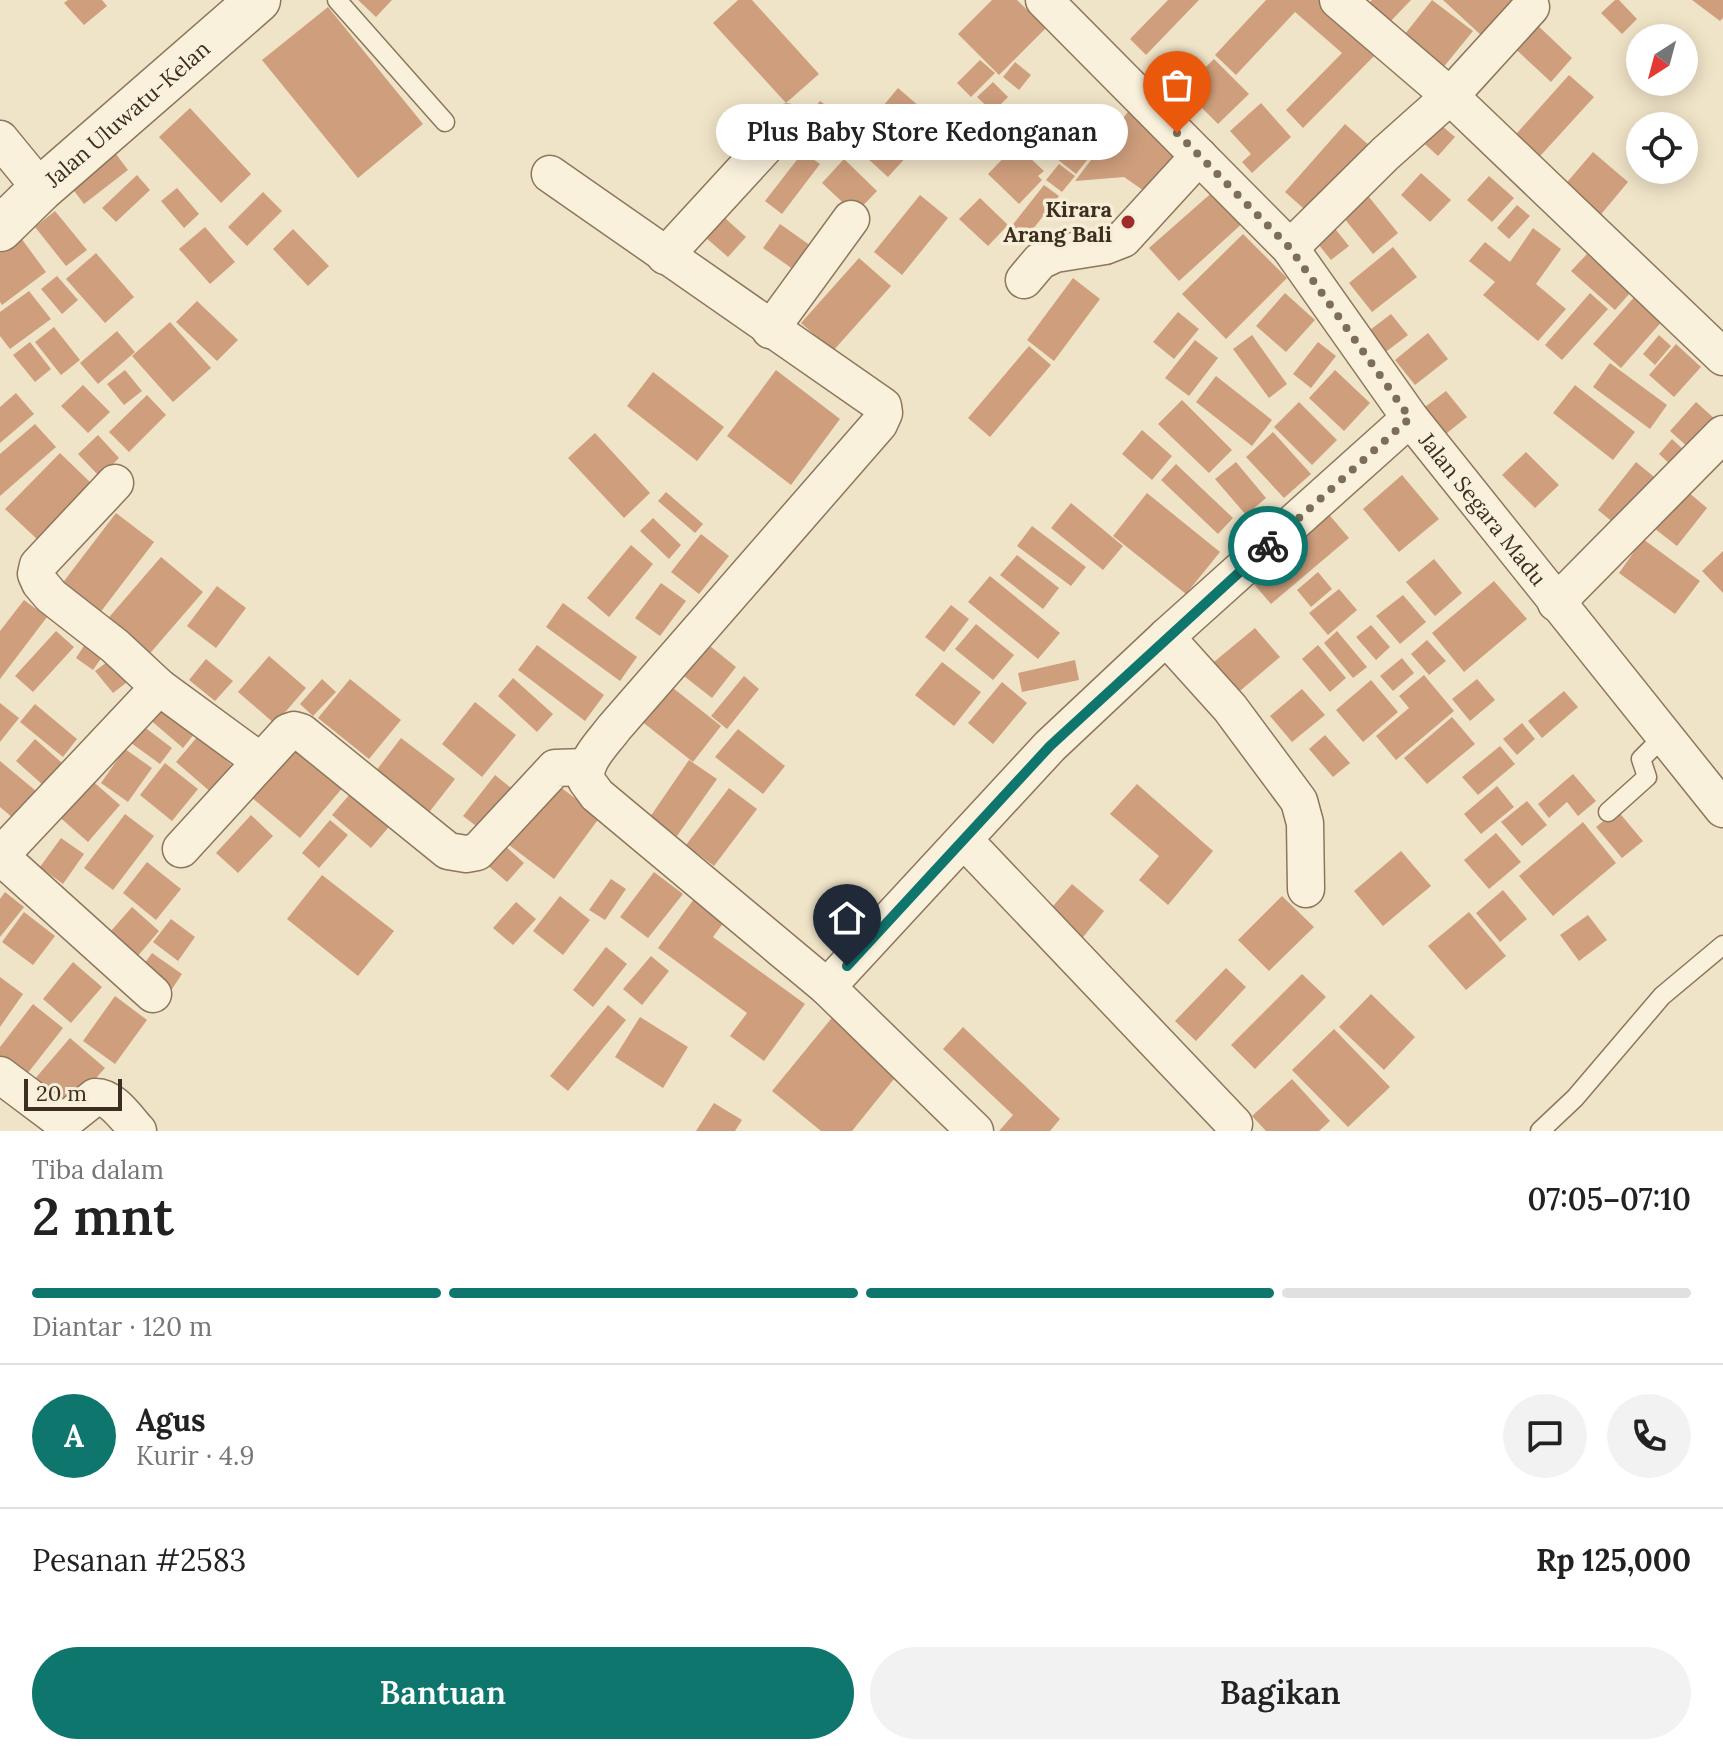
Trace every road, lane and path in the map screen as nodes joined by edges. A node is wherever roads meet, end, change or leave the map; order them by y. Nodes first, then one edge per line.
1 (258, 0) edge
2 (337, 0) edge
3 (1044, 0) edge
4 (1338, 0) edge
5 (1531, 7) dead end
6 (1450, 96) junction
7 (445, 122) dead end
8 (787, 123) dead end
9 (0, 139) edge
10 (1199, 156) junction
11 (550, 174) dead end
12 (41, 189) junction
13 (851, 219) dead end
14 (0, 229) edge
15 (1290, 248) junction
16 (665, 256) junction
17 (1024, 280) dead end
18 (770, 330) junction
19 (1723, 357) edge
20 (1410, 418) junction
21 (1723, 434) edge
22 (115, 483) dead end
23 (1556, 603) junction
24 (1166, 637) junction
25 (159, 687) junction
26 (1664, 736) junction
27 (260, 761) junction
28 (587, 767) junction
29 (1723, 809) edge
30 (1608, 812) dead end
31 (964, 840) junction
32 (181, 849) dead end
33 (1306, 889) dead end
34 (1723, 945) edge
35 (827, 987) junction
36 (153, 994) dead end
37 (0, 1075) edge
38 (1234, 1124) dead end
39 (138, 1131) edge
40 (975, 1131) edge
41 (1540, 1131) edge

1 - 12 street, Jalan Uluwatu-Kelan
2 - 7 lane
3 - 10 street, Jalan Segara Madu
4 - 6 street
5 - 6 street
6 - 15 street
6 - 19 street
8 - 16 street
9 - 12 street
10 - 15 street, Jalan Segara Madu
10 - 17 street
11 - 16 street
12 - 14 street, Jalan Uluwatu-Kelan
13 - 18 street
15 - 20 street, Jalan Segara Madu
16 - 18 street
18 - 28 street
20 - 23 street, Jalan Segara Madu
20 - 24 street
21 - 23 street
22 - 25 street
23 - 26 street, Jalan Segara Madu
24 - 31 street
24 - 33 street
25 - 27 street
25 - 36 street
26 - 29 street, Jalan Segara Madu
26 - 30 lane
27 - 28 street
27 - 32 street
28 - 35 street
31 - 35 street
31 - 38 street
34 - 41 lane
35 - 40 street
37 - 39 street

